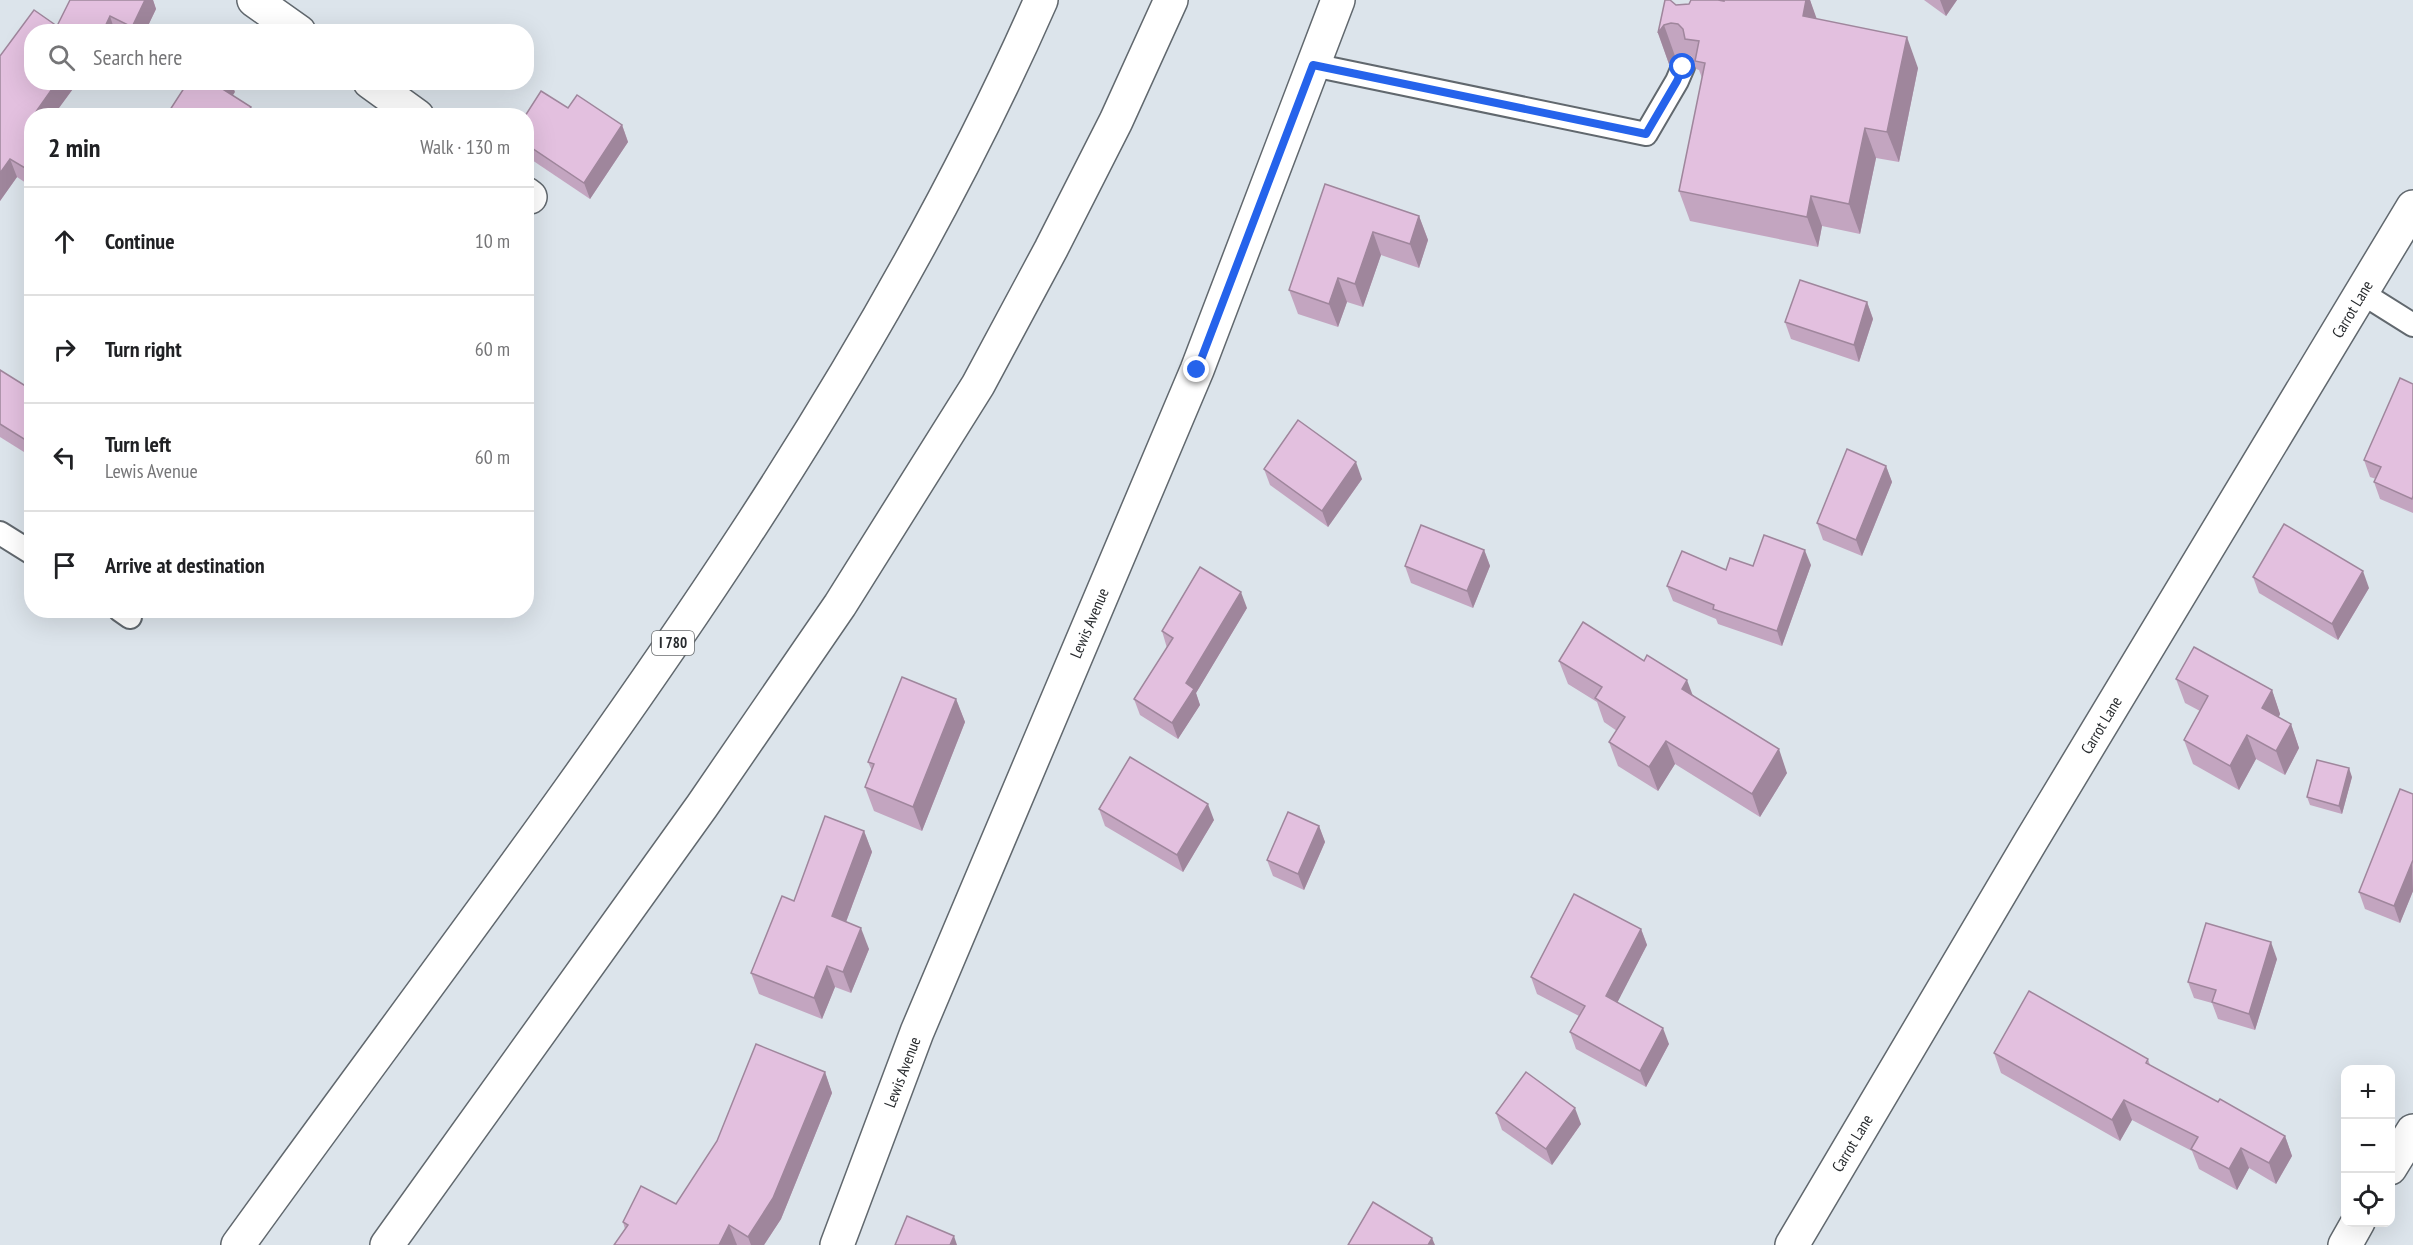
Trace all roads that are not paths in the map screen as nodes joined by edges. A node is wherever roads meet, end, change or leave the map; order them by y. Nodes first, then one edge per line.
1 (254, 0) edge
2 (1041, 0) edge
3 (1171, 0) edge
4 (1338, 0) edge
5 (288, 24) edge
6 (1313, 65) junction
7 (1683, 67) edge
8 (381, 90) edge
9 (406, 108) edge
10 (2413, 207) edge
11 (2362, 293) junction
12 (2413, 325) edge
13 (0, 532) edge
14 (24, 548) edge
15 (2413, 1131) edge
16 (2395, 1161) edge
17 (2355, 1227) edge
18 (238, 1245) edge
19 (387, 1245) edge
20 (837, 1245) edge
21 (1792, 1245) edge
22 (2345, 1245) edge

1 - 5 main road
2 - 18 main road, I 780
3 - 19 main road
4 - 6 main road, Lewis Avenue
6 - 7 lane
6 - 20 main road, Lewis Avenue
8 - 9 main road
10 - 11 main road, Carrot Lane
11 - 12 lane
11 - 21 main road, Carrot Lane
13 - 14 lane
15 - 16 main road
17 - 22 main road

